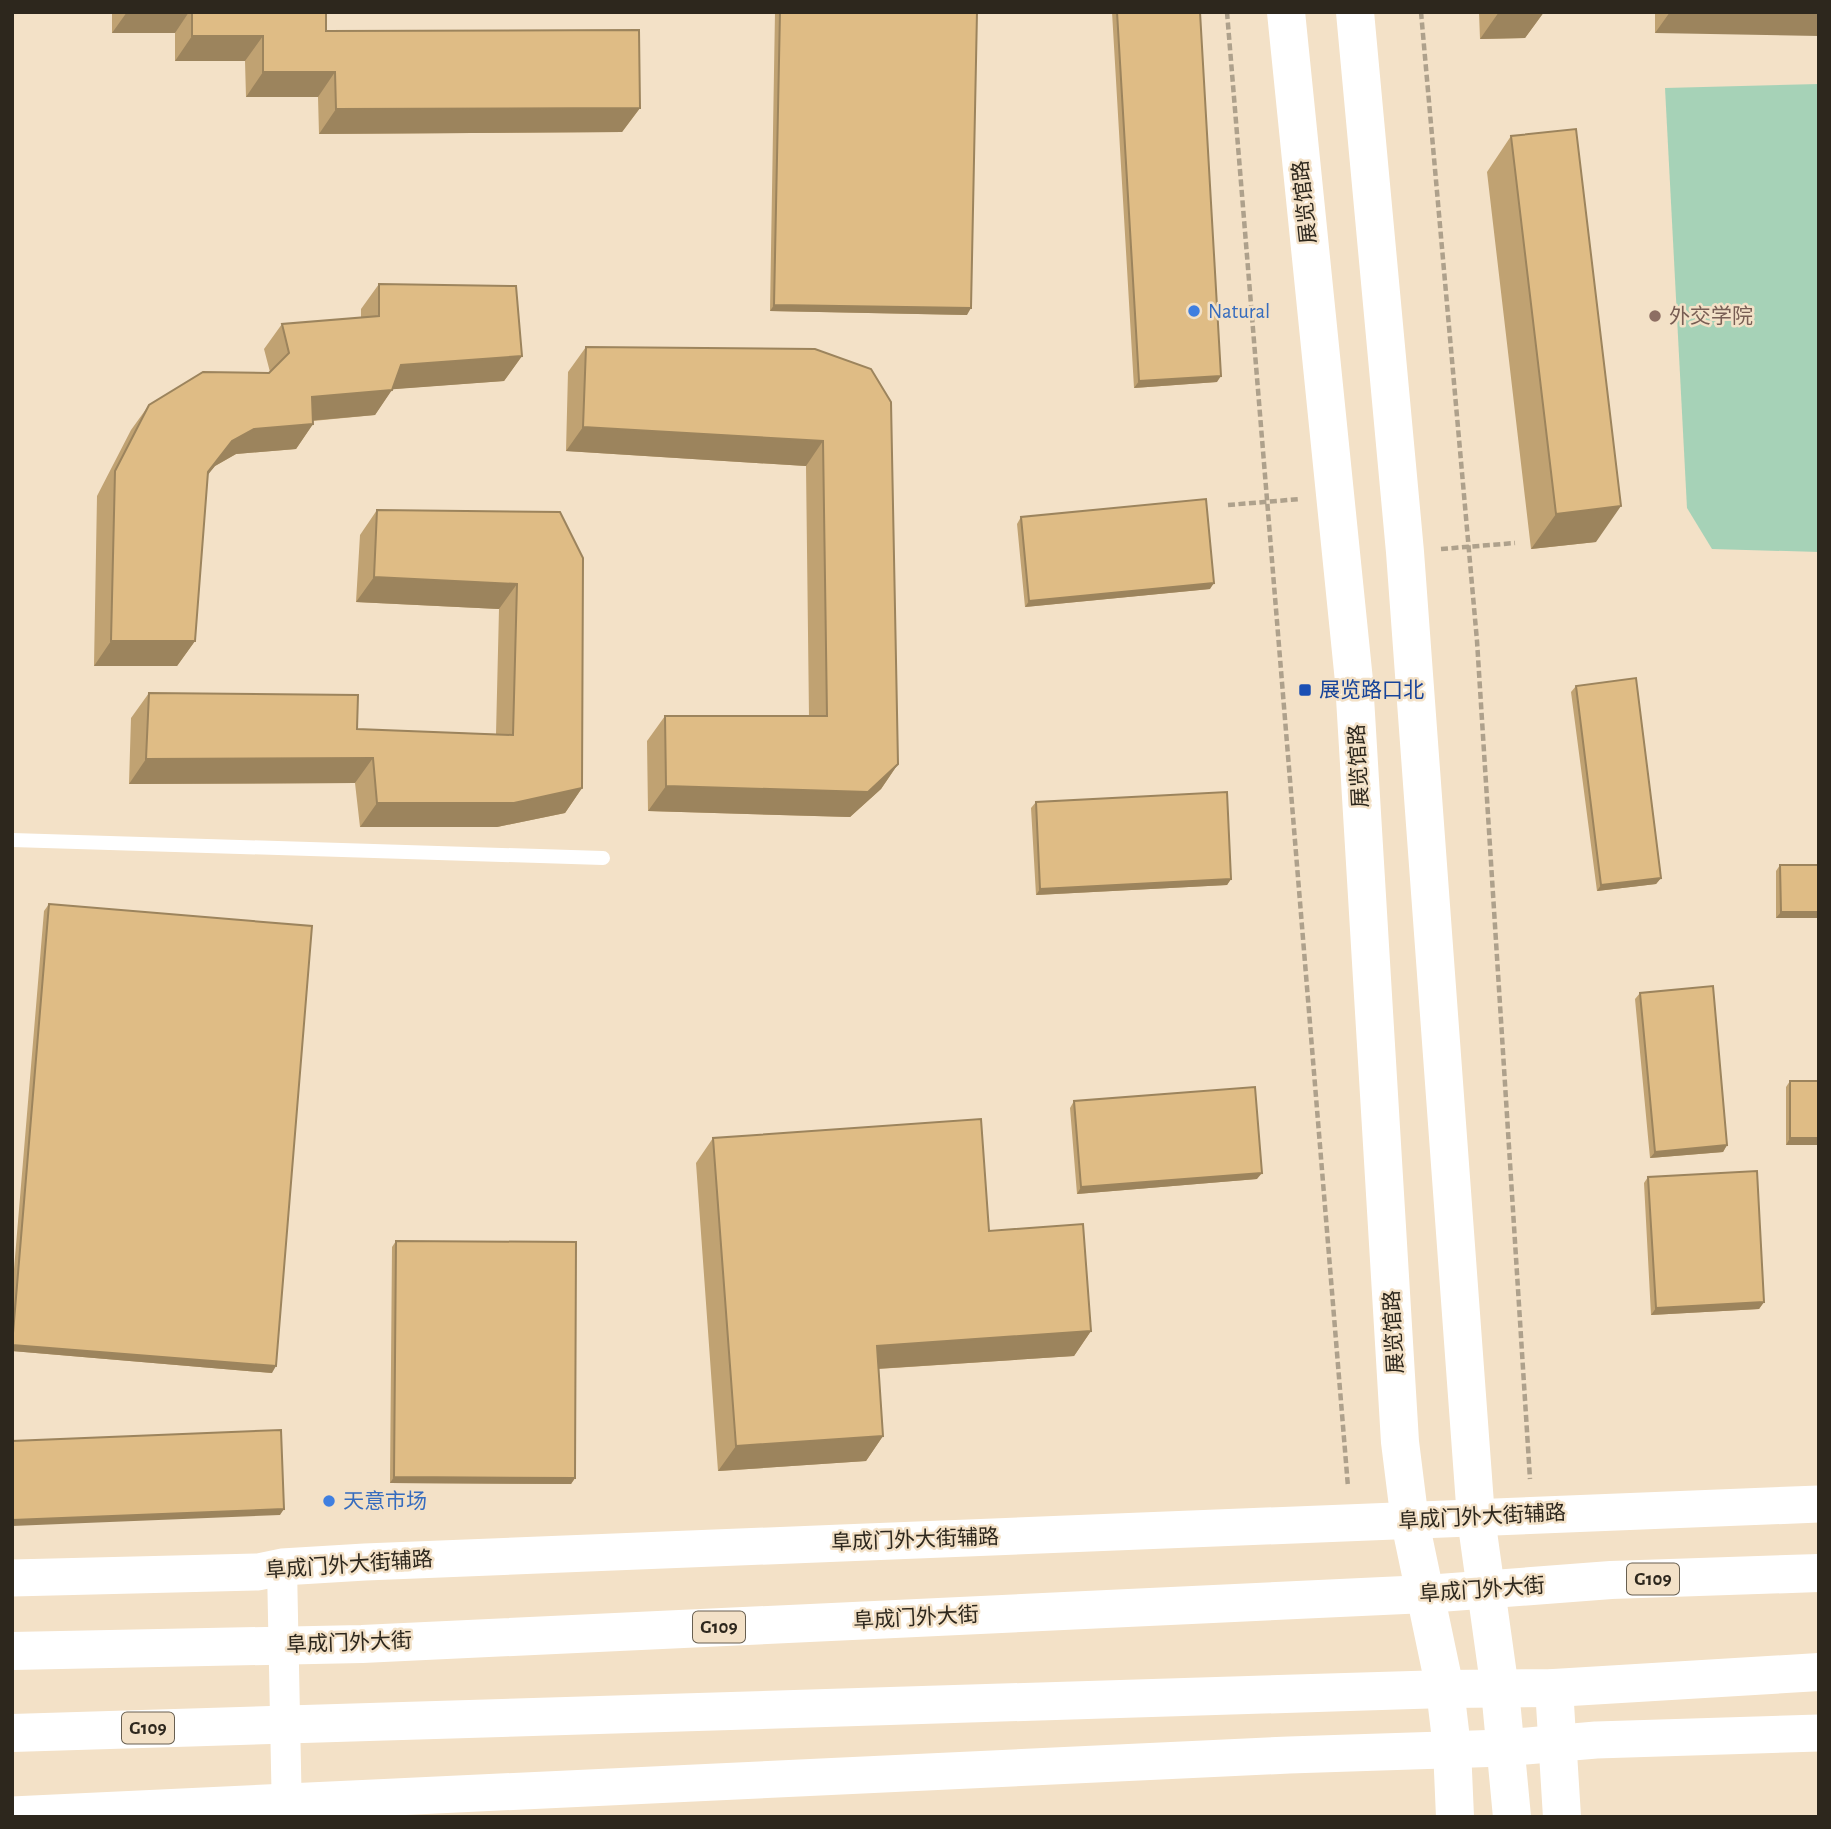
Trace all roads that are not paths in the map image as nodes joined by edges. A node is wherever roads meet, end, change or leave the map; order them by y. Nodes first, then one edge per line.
1 (1286, 12) edge
2 (1355, 12) edge
3 (12, 840) edge
4 (603, 858) dead end
5 (1819, 1504) edge
6 (1476, 1518) junction
7 (1410, 1522) junction
8 (282, 1567) junction
9 (1819, 1573) edge
10 (12, 1578) edge
11 (1487, 1589) junction
12 (1426, 1594) junction
13 (285, 1646) junction
14 (12, 1651) edge
15 (1819, 1672) edge
16 (1554, 1688) junction
17 (1445, 1689) junction
18 (1500, 1690) junction
19 (285, 1726) junction
20 (12, 1733) edge
21 (1819, 1733) edge
22 (1558, 1743) junction
23 (1452, 1748) junction
24 (1504, 1748) junction
25 (287, 1810) edge
26 (12, 1815) edge
27 (1455, 1817) edge
28 (1512, 1817) edge
29 (1562, 1817) edge

1 - 7 main road, 展览馆路
2 - 6 main road
3 - 4 lane
5 - 6 street, 阜成门外大街辅路
6 - 7 street, 阜成门外大街辅路
6 - 11 main road
7 - 8 street, 阜成门外大街辅路
7 - 12 main road, 展览馆路
8 - 10 street, 阜成门外大街辅路
8 - 13 street
9 - 11 main road, 阜成门外大街 / G109
11 - 12 main road, 阜成门外大街 / G109
11 - 18 main road
12 - 13 main road, 阜成门外大街 / G109
12 - 17 main road, 展览馆路
13 - 14 main road, 阜成门外大街 / G109
13 - 19 street
15 - 16 main road
16 - 18 main road
16 - 22 main road
17 - 18 main road
17 - 19 main road, G109
17 - 23 main road, 展览馆路
18 - 24 main road
19 - 20 main road, G109
19 - 25 street
21 - 22 street
22 - 24 street
22 - 29 main road
23 - 24 street
23 - 25 street
23 - 27 main road, 展览馆路
24 - 28 main road
25 - 26 street

